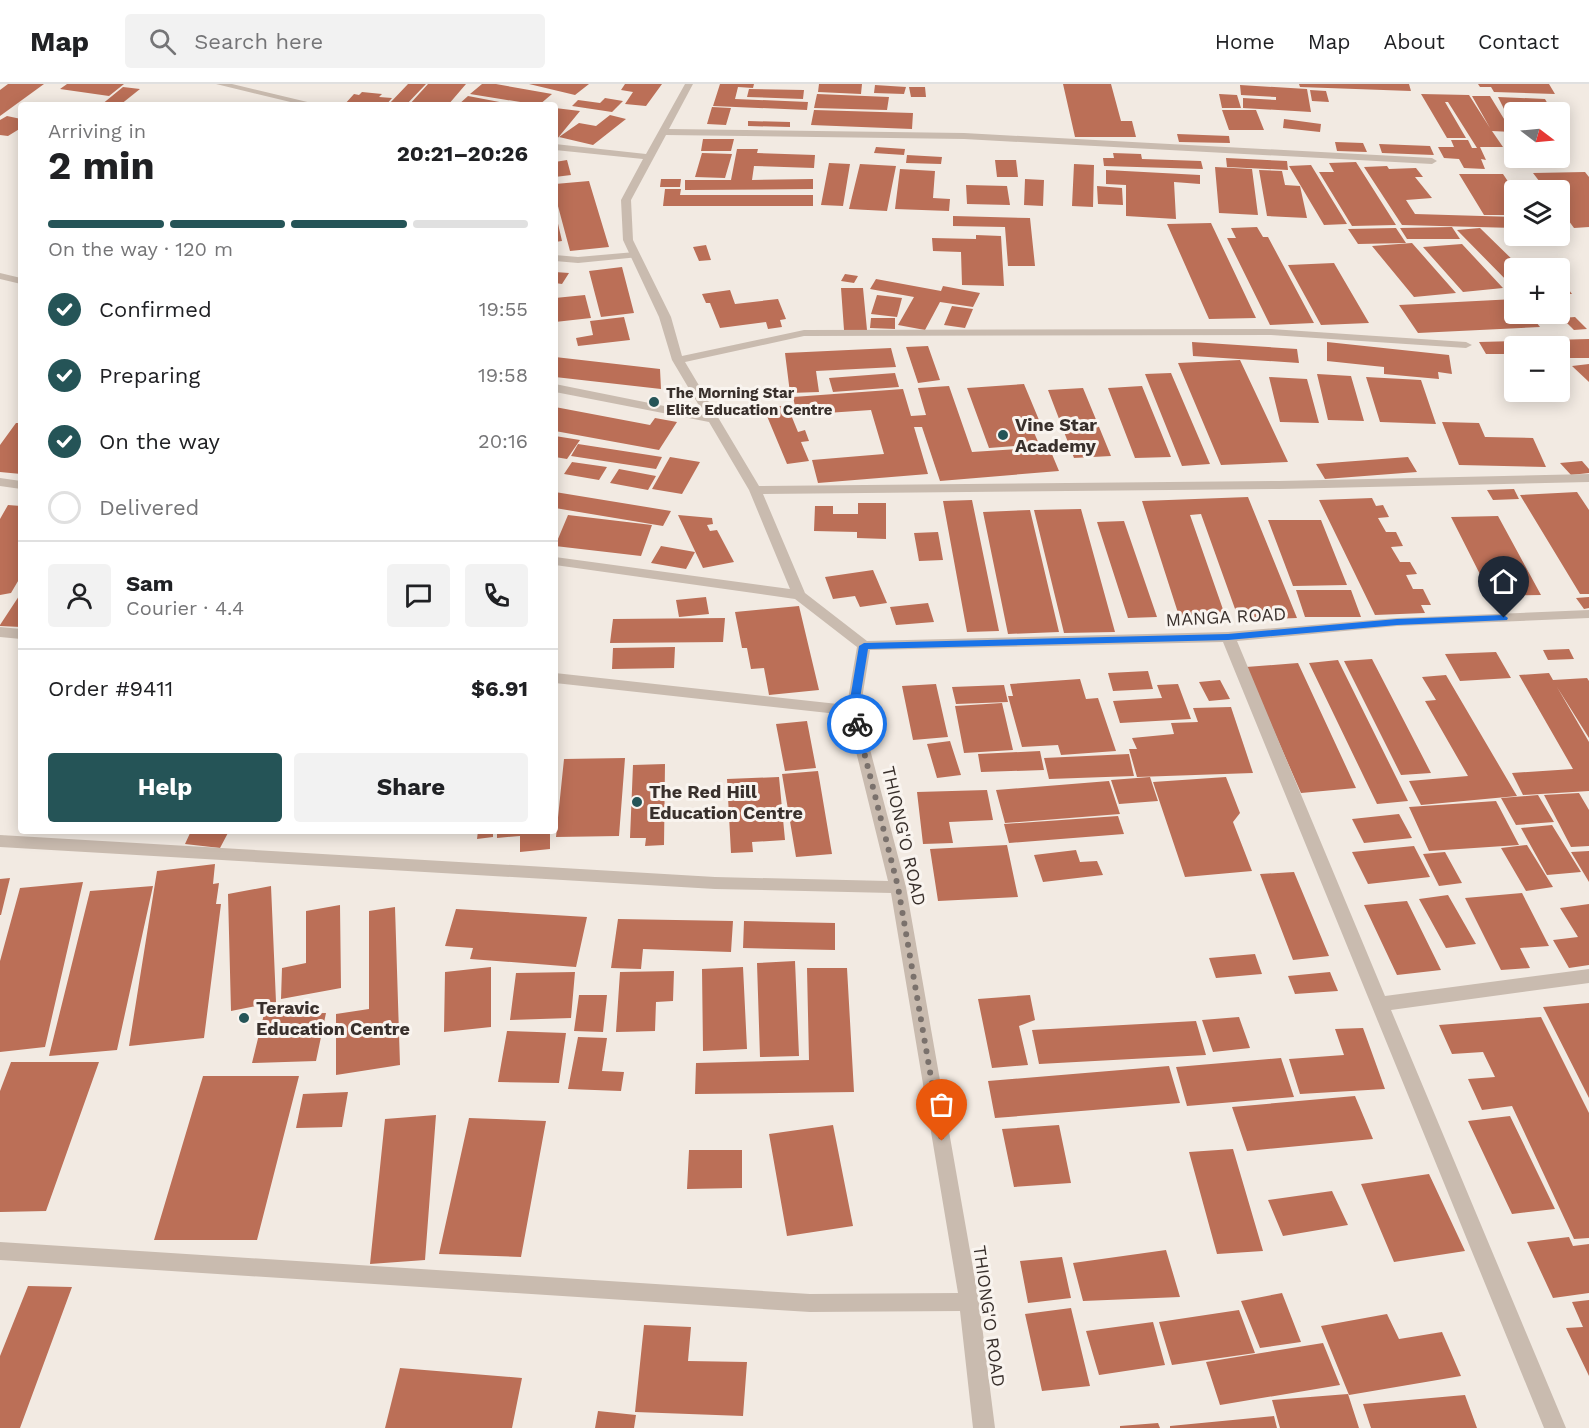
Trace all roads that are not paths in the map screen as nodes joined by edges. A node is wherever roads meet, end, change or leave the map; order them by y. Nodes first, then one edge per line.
1 (220, 84) edge
2 (688, 84) edge
3 (301, 102) edge
4 (662, 132) junction
5 (558, 147) edge
6 (648, 157) junction
7 (1432, 161) dead end
8 (636, 255) junction
9 (558, 258) edge
10 (0, 276) edge
11 (18, 279) edge
12 (1466, 345) dead end
13 (678, 360) junction
14 (558, 389) edge
15 (713, 418) junction
16 (1589, 478) edge
17 (0, 482) edge
18 (18, 485) edge
19 (755, 490) junction
20 (558, 561) edge
21 (799, 595) junction
22 (1589, 614) edge
23 (0, 632) edge
24 (18, 634) edge
25 (1228, 637) junction
26 (864, 646) junction
27 (558, 678) edge
28 (853, 711) junction
29 (0, 841) edge
30 (898, 887) junction
31 (1589, 976) edge
32 (1380, 1004) junction
33 (0, 1251) edge
34 (969, 1302) junction
35 (984, 1428) edge
36 (1555, 1428) edge

1 - 3 street
2 - 4 street
4 - 6 street
4 - 7 street
5 - 6 street
6 - 8 street
8 - 9 street
8 - 13 street
10 - 11 street
12 - 13 street
13 - 15 street
14 - 15 street
15 - 19 street
16 - 19 street
17 - 18 street
19 - 21 street
20 - 21 street
21 - 26 street
22 - 25 street, MANGA ROAD
23 - 24 street
25 - 26 street, MANGA ROAD
25 - 32 street
26 - 28 street, THIONG'O ROAD
27 - 28 street
28 - 30 street, THIONG'O ROAD
29 - 30 street
30 - 34 street, THIONG'O ROAD
31 - 32 street
32 - 36 street
33 - 34 street
34 - 35 street, THIONG'O ROAD

